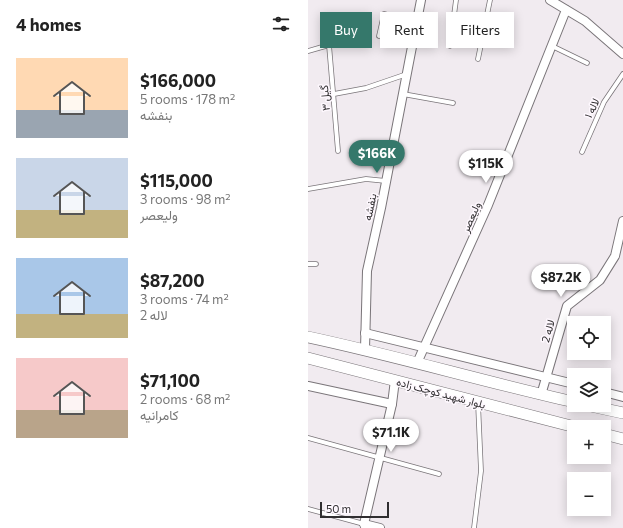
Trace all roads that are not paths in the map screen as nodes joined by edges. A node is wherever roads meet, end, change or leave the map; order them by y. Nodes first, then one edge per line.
1 (421, 0) edge
2 (456, 0) edge
3 (490, 0) edge
4 (550, 0) edge
5 (566, 10) junction
6 (419, 12) edge
7 (454, 12) edge
8 (380, 32) edge
9 (379, 36) dead end
10 (552, 46) junction
11 (413, 48) edge
12 (308, 51) edge
13 (623, 54) edge
14 (478, 59) dead end
15 (587, 63) dead end
16 (408, 74) junction
17 (623, 74) edge
18 (334, 94) junction
19 (403, 94) junction
20 (453, 103) dead end
21 (338, 151) dead end
22 (582, 152) dead end
23 (386, 181) junction
24 (308, 189) edge
25 (623, 220) edge
26 (308, 264) edge
27 (316, 264) dead end
28 (365, 333) junction
29 (308, 337) edge
30 (424, 348) junction
31 (365, 349) junction
32 (308, 358) edge
33 (417, 363) junction
34 (546, 377) junction
35 (394, 380) junction
36 (567, 382) edge
37 (308, 386) edge
38 (611, 394) edge
39 (541, 395) junction
40 (623, 397) edge
41 (567, 401) edge
42 (478, 403) junction
43 (392, 404) junction
44 (611, 411) edge
45 (623, 414) edge
46 (567, 425) edge
47 (611, 436) edge
48 (308, 438) edge
49 (623, 439) edge
50 (379, 457) junction
51 (439, 474) dead end
52 (308, 509) edge
53 (363, 526) edge
54 (380, 528) edge
55 (474, 528) edge

1 - 6 street, بنفشه
2 - 7 lane
3 - 14 lane
4 - 5 street
5 - 10 street, ولیعصر
5 - 13 street
8 - 9 lane
10 - 15 lane
10 - 30 street, ولیعصر
11 - 16 street, بنفشه
12 - 18 lane, گیل ۳
16 - 18 lane
16 - 19 street, بنفشه
17 - 22 lane, لاله ۱
18 - 21 lane, گیل ۳
19 - 20 lane
19 - 23 street, بنفشه
23 - 24 lane
23 - 28 street, بنفشه
25 - 34 street, لاله 2
26 - 27 lane
28 - 30 street
28 - 31 street, بنفشه
29 - 31 main road, بلوار شهید کوچک زاده
30 - 33 street, ولیعصر
30 - 34 street
31 - 33 main road, بلوار شهید کوچک زاده
32 - 35 main road, بلوار شهید کوچک زاده
33 - 39 main road, بلوار شهید کوچک زاده
34 - 36 street
34 - 39 street, لاله 2
35 - 42 main road, بلوار شهید کوچک زاده
35 - 43 street
37 - 43 street
38 - 40 street
39 - 41 main road, بلوار شهید کوچک زاده
42 - 46 main road, بلوار شهید کوچک زاده
42 - 55 lane
43 - 50 street
44 - 45 main road
47 - 49 main road
48 - 50 lane
50 - 51 lane
50 - 53 street
52 - 53 lane
53 - 54 street

